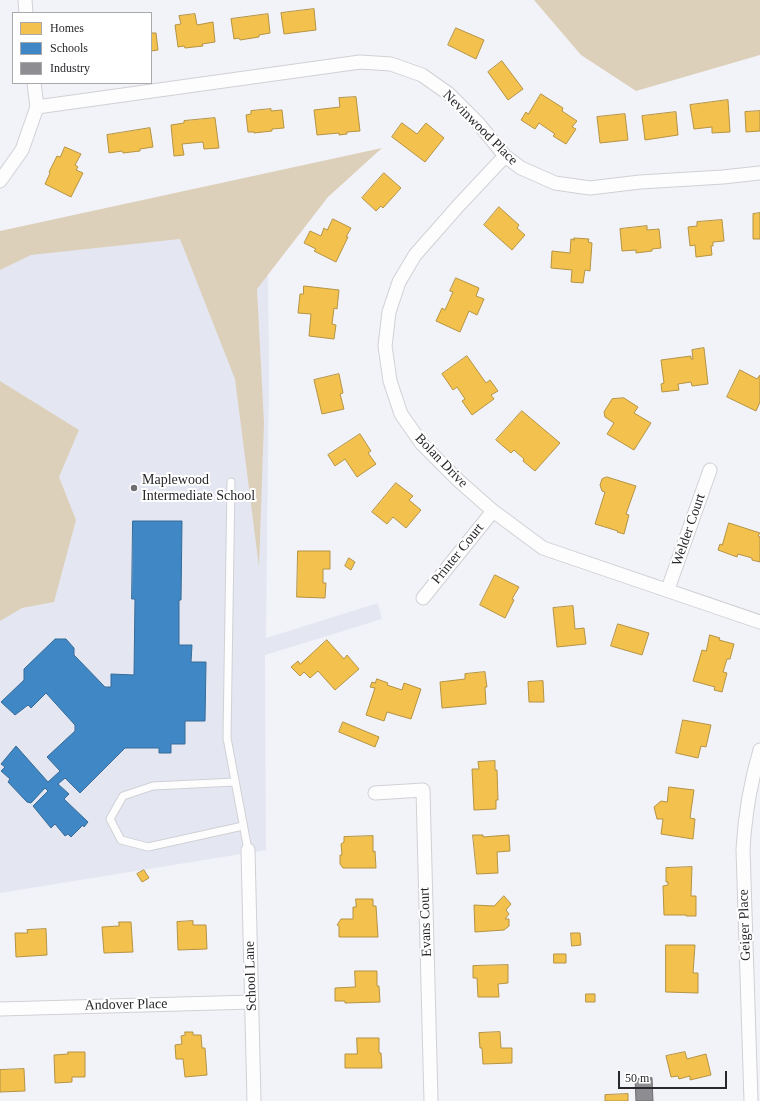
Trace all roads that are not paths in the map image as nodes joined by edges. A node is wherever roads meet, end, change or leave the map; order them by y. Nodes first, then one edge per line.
1 (25, 0) edge
2 (26, 12) edge
3 (34, 84) edge
4 (37, 107) junction
5 (505, 156) junction
6 (760, 173) edge
7 (0, 181) edge
8 (710, 470) dead end
9 (231, 482) dead end
10 (493, 511) junction
11 (668, 590) junction
12 (423, 598) dead end
13 (760, 622) edge
14 (760, 750) edge
15 (235, 782) junction
16 (374, 792) dead end
17 (243, 826) junction
18 (248, 850) joint
19 (252, 1002) junction
20 (0, 1009) edge
21 (254, 1101) edge
22 (431, 1101) edge
23 (751, 1101) edge

1 - 2 street
3 - 4 street
4 - 5 street, Nevinwood Place
4 - 7 street
5 - 6 street, Nevinwood Place
5 - 10 street, Bolan Drive
8 - 11 street, Welder Court
9 - 15 lane
10 - 11 street, Bolan Drive
10 - 12 street, Printer Court
11 - 13 street, Bolan Drive
14 - 23 street, Geiger Place
15 - 17 lane
15 - 17 lane
16 - 22 street, Evans Court
17 - 18 lane
18 - 19 street, School Lane
19 - 20 street, Andover Place
19 - 21 street, School Lane

